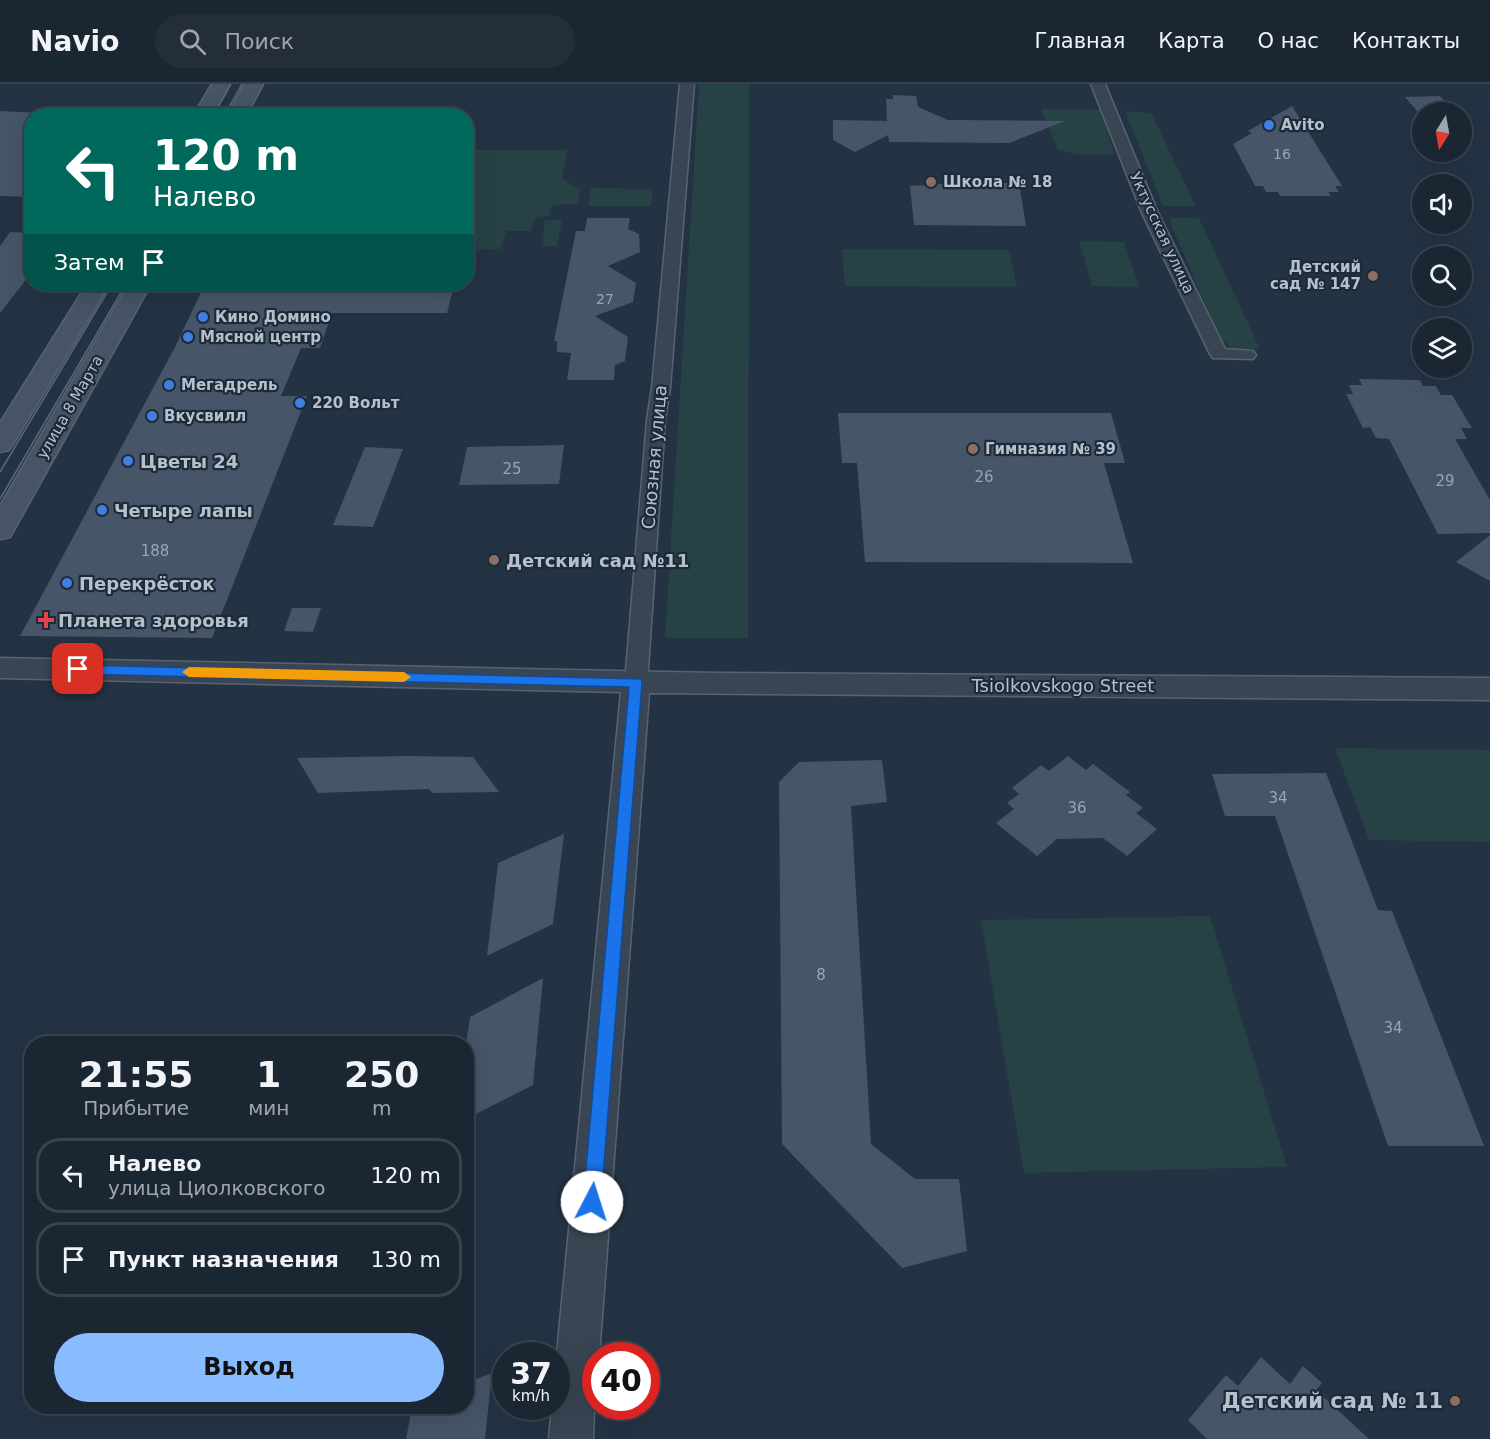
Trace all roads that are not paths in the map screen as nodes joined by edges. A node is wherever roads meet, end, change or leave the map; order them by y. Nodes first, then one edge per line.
1 (221, 84) edge
2 (254, 84) edge
3 (687, 84) edge
4 (1098, 84) edge
5 (207, 108) edge
6 (240, 108) edge
7 (94, 291) edge
8 (136, 291) edge
9 (1247, 355) dead end
10 (0, 444) edge
11 (0, 530) edge
12 (0, 668) edge
13 (636, 683) junction
14 (1490, 688) edge
15 (571, 1439) edge

1 - 5 main road
2 - 6 main road
3 - 13 street, Союзная улица
4 - 9 street, Уктусская улица
7 - 10 main road
8 - 11 main road, улица 8 Марта
12 - 13 street, Tsiolkovskogo Street
13 - 14 street, Tsiolkovskogo Street
13 - 15 street, Союзная улица

